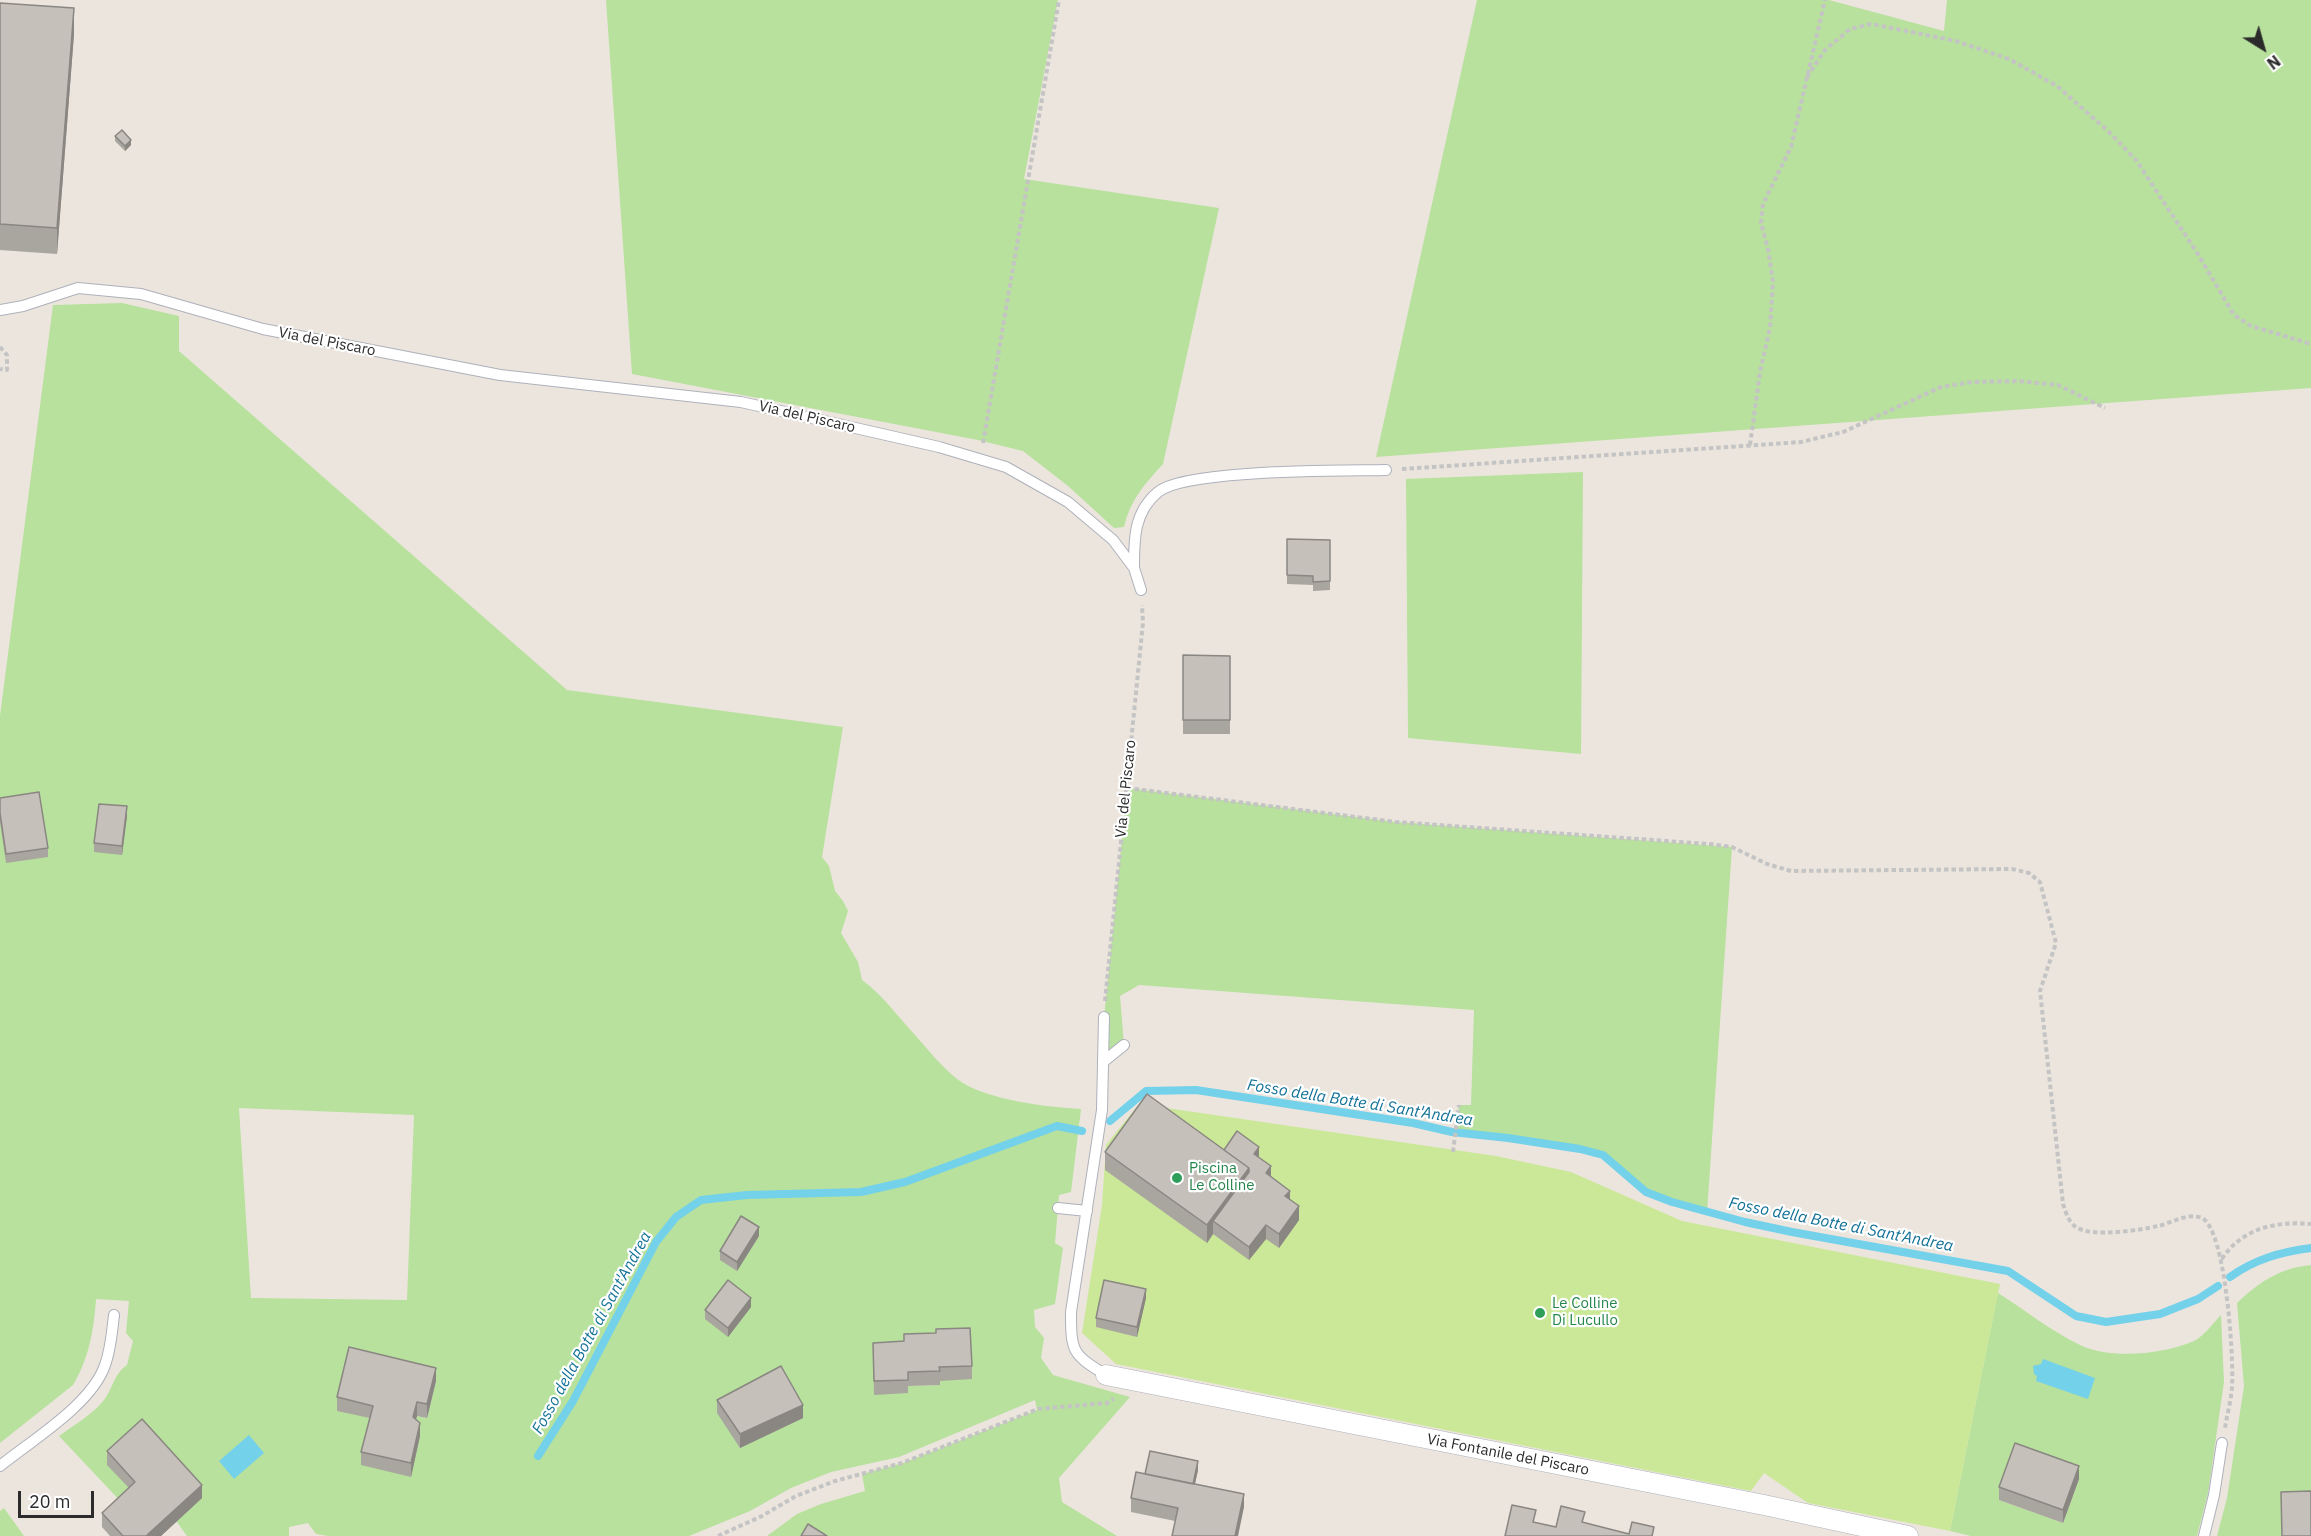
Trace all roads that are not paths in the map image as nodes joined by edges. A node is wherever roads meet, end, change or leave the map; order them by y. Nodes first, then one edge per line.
1 (0, 310) edge
2 (1386, 470) road end
3 (1134, 568) junction
4 (1141, 590) road end
5 (1104, 1017) road end
6 (1124, 1045) dead end
7 (1103, 1062) junction
8 (1058, 1208) dead end
9 (1087, 1211) junction
10 (114, 1315) dead end
11 (1106, 1375) joint
12 (2222, 1443) road end
13 (0, 1466) edge
14 (1908, 1536) edge
15 (2204, 1536) edge

1 - 3 lane, Via del Piscaro
2 - 3 lane
3 - 4 lane, Via del Piscaro
5 - 7 lane
6 - 7 lane
7 - 9 lane
8 - 9 lane
9 - 11 lane
10 - 13 lane
11 - 14 street, Via Fontanile del Piscaro
12 - 15 lane

